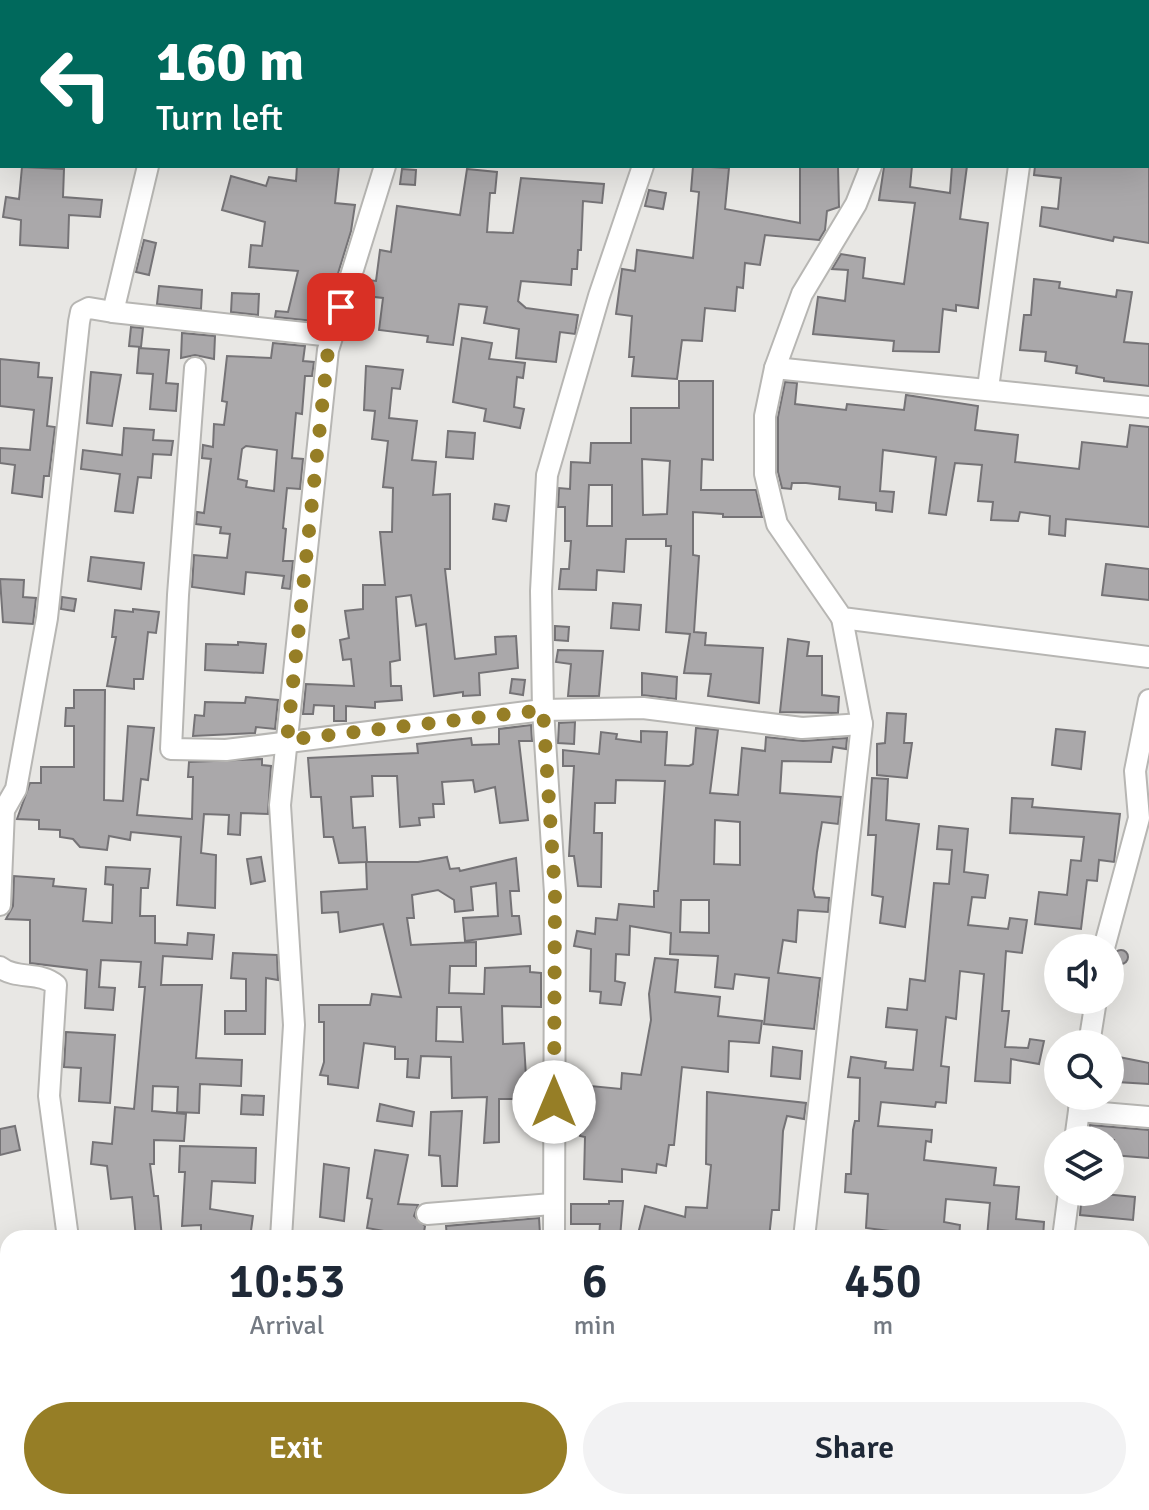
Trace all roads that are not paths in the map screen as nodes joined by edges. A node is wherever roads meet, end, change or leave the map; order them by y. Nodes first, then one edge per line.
1 (148, 168) edge
2 (384, 168) edge
3 (642, 168) edge
4 (870, 168) edge
5 (1019, 168) edge
6 (113, 312) junction
7 (332, 336) junction
8 (195, 368) dead end
9 (775, 368) junction
10 (988, 388) junction
11 (1149, 407) edge
12 (842, 618) junction
13 (1149, 657) edge
14 (1149, 700) edge
15 (543, 710) junction
16 (862, 724) junction
17 (287, 740) junction
18 (0, 905) edge
19 (1108, 934) edge
20 (0, 967) edge
21 (1112, 1110) edge
22 (1149, 1117) edge
23 (552, 1204) junction
24 (1067, 1206) edge
25 (427, 1214) dead end
26 (67, 1230) edge
27 (281, 1230) edge
28 (554, 1230) edge
29 (805, 1230) edge
30 (1064, 1230) edge

1 - 6 street
2 - 7 street
3 - 15 street
4 - 9 street
5 - 10 street
6 - 7 street
6 - 18 street
7 - 17 street
8 - 17 street
9 - 10 street
9 - 12 street
10 - 11 street
12 - 13 street
12 - 16 street
14 - 19 street
15 - 16 street
15 - 17 street
15 - 23 street
16 - 29 street
17 - 27 street
20 - 26 street
21 - 22 street
23 - 25 street
23 - 28 street
24 - 30 street

